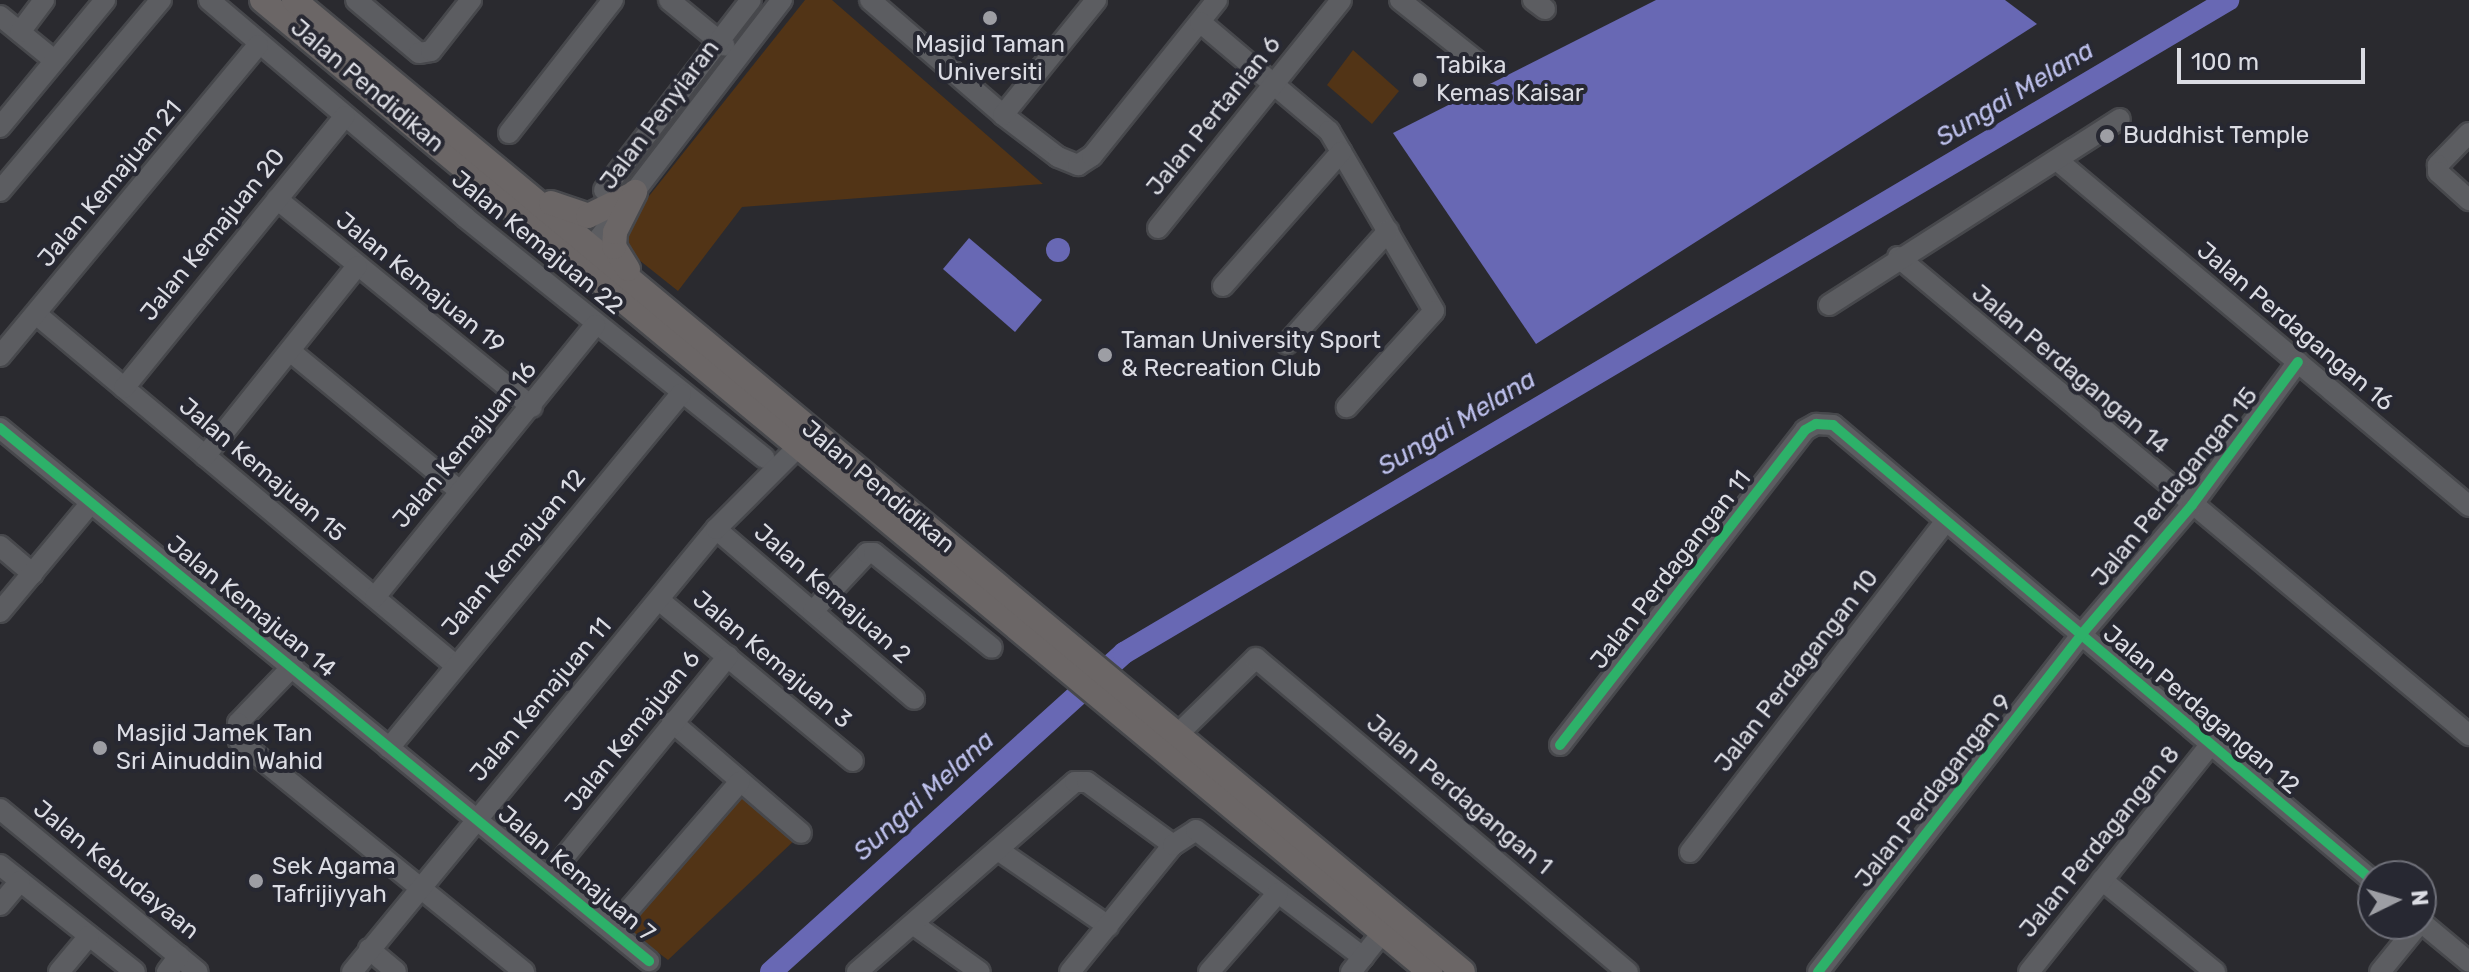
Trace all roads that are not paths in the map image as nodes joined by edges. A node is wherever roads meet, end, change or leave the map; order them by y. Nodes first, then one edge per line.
1 (44, 0) edge
2 (105, 0) edge
3 (161, 0) edge
4 (209, 0) edge
5 (262, 0) edge
6 (294, 0) edge
7 (356, 0) edge
8 (471, 0) edge
9 (613, 0) edge
10 (669, 0) edge
11 (751, 0) edge
12 (782, 0) edge
13 (870, 0) edge
14 (1217, 0) edge
15 (1341, 0) edge
16 (1400, 0) edge
17 (1091, 2) edge
18 (0, 16) edge
19 (1200, 22) junction
20 (20, 32) junction
21 (718, 39) junction
22 (258, 45) junction
23 (737, 56) junction
24 (54, 60) junction
25 (1478, 62) dead end
26 (1273, 83) junction
27 (1003, 115) junction
28 (345, 116) junction
29 (2120, 119) dead end
30 (0, 127) edge
31 (509, 133) dead end
32 (2469, 133) edge
33 (1341, 152) junction
34 (2057, 160) junction
35 (513, 182) junction
36 (604, 190) dead end
37 (0, 191) edge
38 (635, 192) junction
39 (277, 199) junction
40 (2469, 200) edge
41 (1158, 228) dead end
42 (1388, 231) junction
43 (586, 254) junction
44 (1898, 257) junction
45 (357, 266) junction
46 (1223, 286) dead end
47 (1829, 305) dead end
48 (666, 308) junction
49 (36, 314) junction
50 (595, 325) junction
51 (1287, 344) dead end
52 (290, 351) junction
53 (0, 356) edge
54 (2298, 362) junction
55 (124, 388) junction
56 (681, 394) junction
57 (532, 407) junction
58 (1347, 407) dead end
59 (1816, 424) joint
60 (0, 428) edge
61 (790, 439) junction
62 (205, 456) junction
63 (764, 458) junction
64 (460, 491) junction
65 (742, 499) junction
66 (90, 504) junction
67 (2192, 505) junction
68 (2469, 506) edge
69 (1946, 521) junction
70 (716, 529) junction
71 (0, 546) edge
72 (33, 574) junction
73 (375, 597) junction
74 (659, 600) junction
75 (813, 611) junction
76 (0, 612) edge
77 (1022, 621) junction
78 (2081, 635) junction
79 (992, 648) dead end
80 (728, 656) junction
81 (455, 665) junction
82 (293, 666) junction
83 (914, 699) dead end
84 (672, 722) junction
85 (2469, 735) edge
86 (2211, 744) junction
87 (1560, 745) dead end
88 (1173, 746) junction
89 (389, 748) junction
90 (853, 761) dead end
91 (740, 782) junction
92 (0, 809) edge
93 (477, 817) junction
94 (801, 833) dead end
95 (1173, 845) junction
96 (998, 850) junction
97 (1690, 852) dead end
98 (0, 865) edge
99 (2357, 867) edge
100 (548, 877) junction
101 (2102, 880) junction
102 (20, 881) junction
103 (421, 887) junction
104 (1278, 893) junction
105 (0, 905) edge
106 (913, 924) junction
107 (1108, 926) junction
108 (612, 929) junction
109 (1382, 933) junction
110 (89, 936) junction
111 (2437, 937) edge
112 (2406, 940) edge
113 (369, 949) junction
114 (649, 961) dead end
115 (2469, 962) edge
116 (173, 964) edge
117 (1357, 964) edge
118 (59, 972) edge
119 (135, 972) edge
120 (198, 972) edge
121 (352, 972) edge
122 (396, 972) edge
123 (524, 972) edge
124 (857, 972) edge
125 (980, 972) edge
126 (1070, 972) edge
127 (1209, 972) edge
128 (1430, 972) edge
129 (1463, 972) edge
130 (1628, 972) edge
131 (1818, 972) edge
132 (2029, 972) edge
133 (2215, 972) edge
134 (2380, 972) edge

1 - 20 street
2 - 24 street
3 - 37 street
4 - 22 street, Jalan Kemajuan 22
5 - 43 main road, Jalan Pendidikan
6 - 35 main road, Jalan Pendidikan
7 - 8 street
9 - 31 street
10 - 21 street
11 - 21 street
12 - 23 street, Jalan Penyiaran
13 - 27 street
14 - 19 street
15 - 26 street, Jalan Pertanian 6
16 - 25 street
17 - 27 street
18 - 20 street
19 - 26 street
19 - 27 street
20 - 24 street
21 - 23 street
21 - 36 street
22 - 28 street, Jalan Kemajuan 22
22 - 49 street, Jalan Kemajuan 21
23 - 38 street, Jalan Penyiaran
24 - 30 street
26 - 33 street
26 - 41 street, Jalan Pertanian 6
28 - 39 street, Jalan Kemajuan 20
28 - 50 street, Jalan Kemajuan 22
29 - 34 street
32 - 40 street
33 - 42 street
33 - 46 street
34 - 44 street
34 - 54 street, Jalan Perdagangan 16
35 - 38 main road
35 - 43 main road, Jalan Pendidikan
38 - 43 street, Jalan Penyiaran
38 - 48 main road
39 - 45 street, Jalan Kemajuan 19
39 - 55 street, Jalan Kemajuan 20
42 - 51 street
42 - 58 street
43 - 48 main road, Jalan Pendidikan
43 - 61 main road, Jalan Pendidikan
44 - 47 street
44 - 67 street, Jalan Perdagangan 14
45 - 52 street
45 - 57 street, Jalan Kemajuan 19
48 - 77 main road, Jalan Pendidikan
49 - 53 street, Jalan Kemajuan 21
49 - 55 street, Jalan Kemajuan 15
50 - 56 street, Jalan Kemajuan 22
50 - 57 street, Jalan Kemajuan 16
52 - 62 street
52 - 64 street
54 - 67 street, Jalan Perdagangan 15
54 - 68 street, Jalan Perdagangan 16
55 - 62 street, Jalan Kemajuan 15
56 - 63 street, Jalan Kemajuan 22
56 - 81 street, Jalan Kemajuan 12
57 - 64 street, Jalan Kemajuan 16
59 - 69 street, Jalan Perdagangan 12
59 - 87 street, Jalan Perdagangan 11
60 - 66 street, Jalan Kemajuan 14
61 - 63 street, Jalan Kemajuan 11
61 - 65 street, Jalan Kemajuan 11
61 - 77 main road, Jalan Pendidikan
62 - 73 street, Jalan Kemajuan 15
63 - 65 street, Jalan Kemajuan 11
64 - 73 street, Jalan Kemajuan 16
65 - 70 street, Jalan Kemajuan 11
66 - 72 street
66 - 82 street, Jalan Kemajuan 14
67 - 78 street, Jalan Perdagangan 15
67 - 85 street, Jalan Perdagangan 14
69 - 78 street, Jalan Perdagangan 12
69 - 97 street, Jalan Perdagangan 10
70 - 74 street, Jalan Kemajuan 11
70 - 75 street, Jalan Kemajuan 2
71 - 72 street
72 - 76 street
73 - 81 street, Jalan Kemajuan 15
74 - 80 street, Jalan Kemajuan 3
74 - 93 street, Jalan Kemajuan 11
75 - 79 street
75 - 83 street, Jalan Kemajuan 2
77 - 88 main road, Jalan Pendidikan
78 - 86 street, Jalan Perdagangan 12
78 - 131 street, Jalan Perdagangan 9
80 - 84 street, Jalan Kemajuan 6
80 - 90 street, Jalan Kemajuan 3
81 - 89 street, Jalan Kemajuan 12
82 - 89 street, Jalan Kemajuan 14
82 - 103 street
84 - 91 street
84 - 100 street, Jalan Kemajuan 6
86 - 99 street, Jalan Perdagangan 12
86 - 101 street, Jalan Perdagangan 8
88 - 109 main road, Jalan Pendidikan
88 - 129 main road, Jalan Pendidikan
88 - 130 street, Jalan Perdagangan 1
89 - 93 street, Jalan Kemajuan 14
91 - 94 street
91 - 108 street
92 - 116 street, Jalan Kebudayaan
93 - 100 street, Jalan Kemajuan 7
93 - 103 street, Jalan Kemajuan 11
95 - 96 street
95 - 104 street
95 - 107 street
96 - 106 street
96 - 107 street
98 - 102 street
100 - 108 street, Jalan Kemajuan 7
101 - 132 street, Jalan Perdagangan 8
101 - 133 street
102 - 105 street
102 - 110 street
103 - 113 street, Jalan Kemajuan 11
103 - 123 street
104 - 117 street
104 - 127 street
106 - 124 street
106 - 125 street
107 - 126 street
108 - 114 street, Jalan Kemajuan 7
109 - 117 street
109 - 128 main road, Jalan Pendidikan
110 - 118 street
110 - 119 street
111 - 115 street
112 - 134 street
113 - 121 street, Jalan Kemajuan 11
113 - 122 street
116 - 120 street, Jalan Kebudayaan

